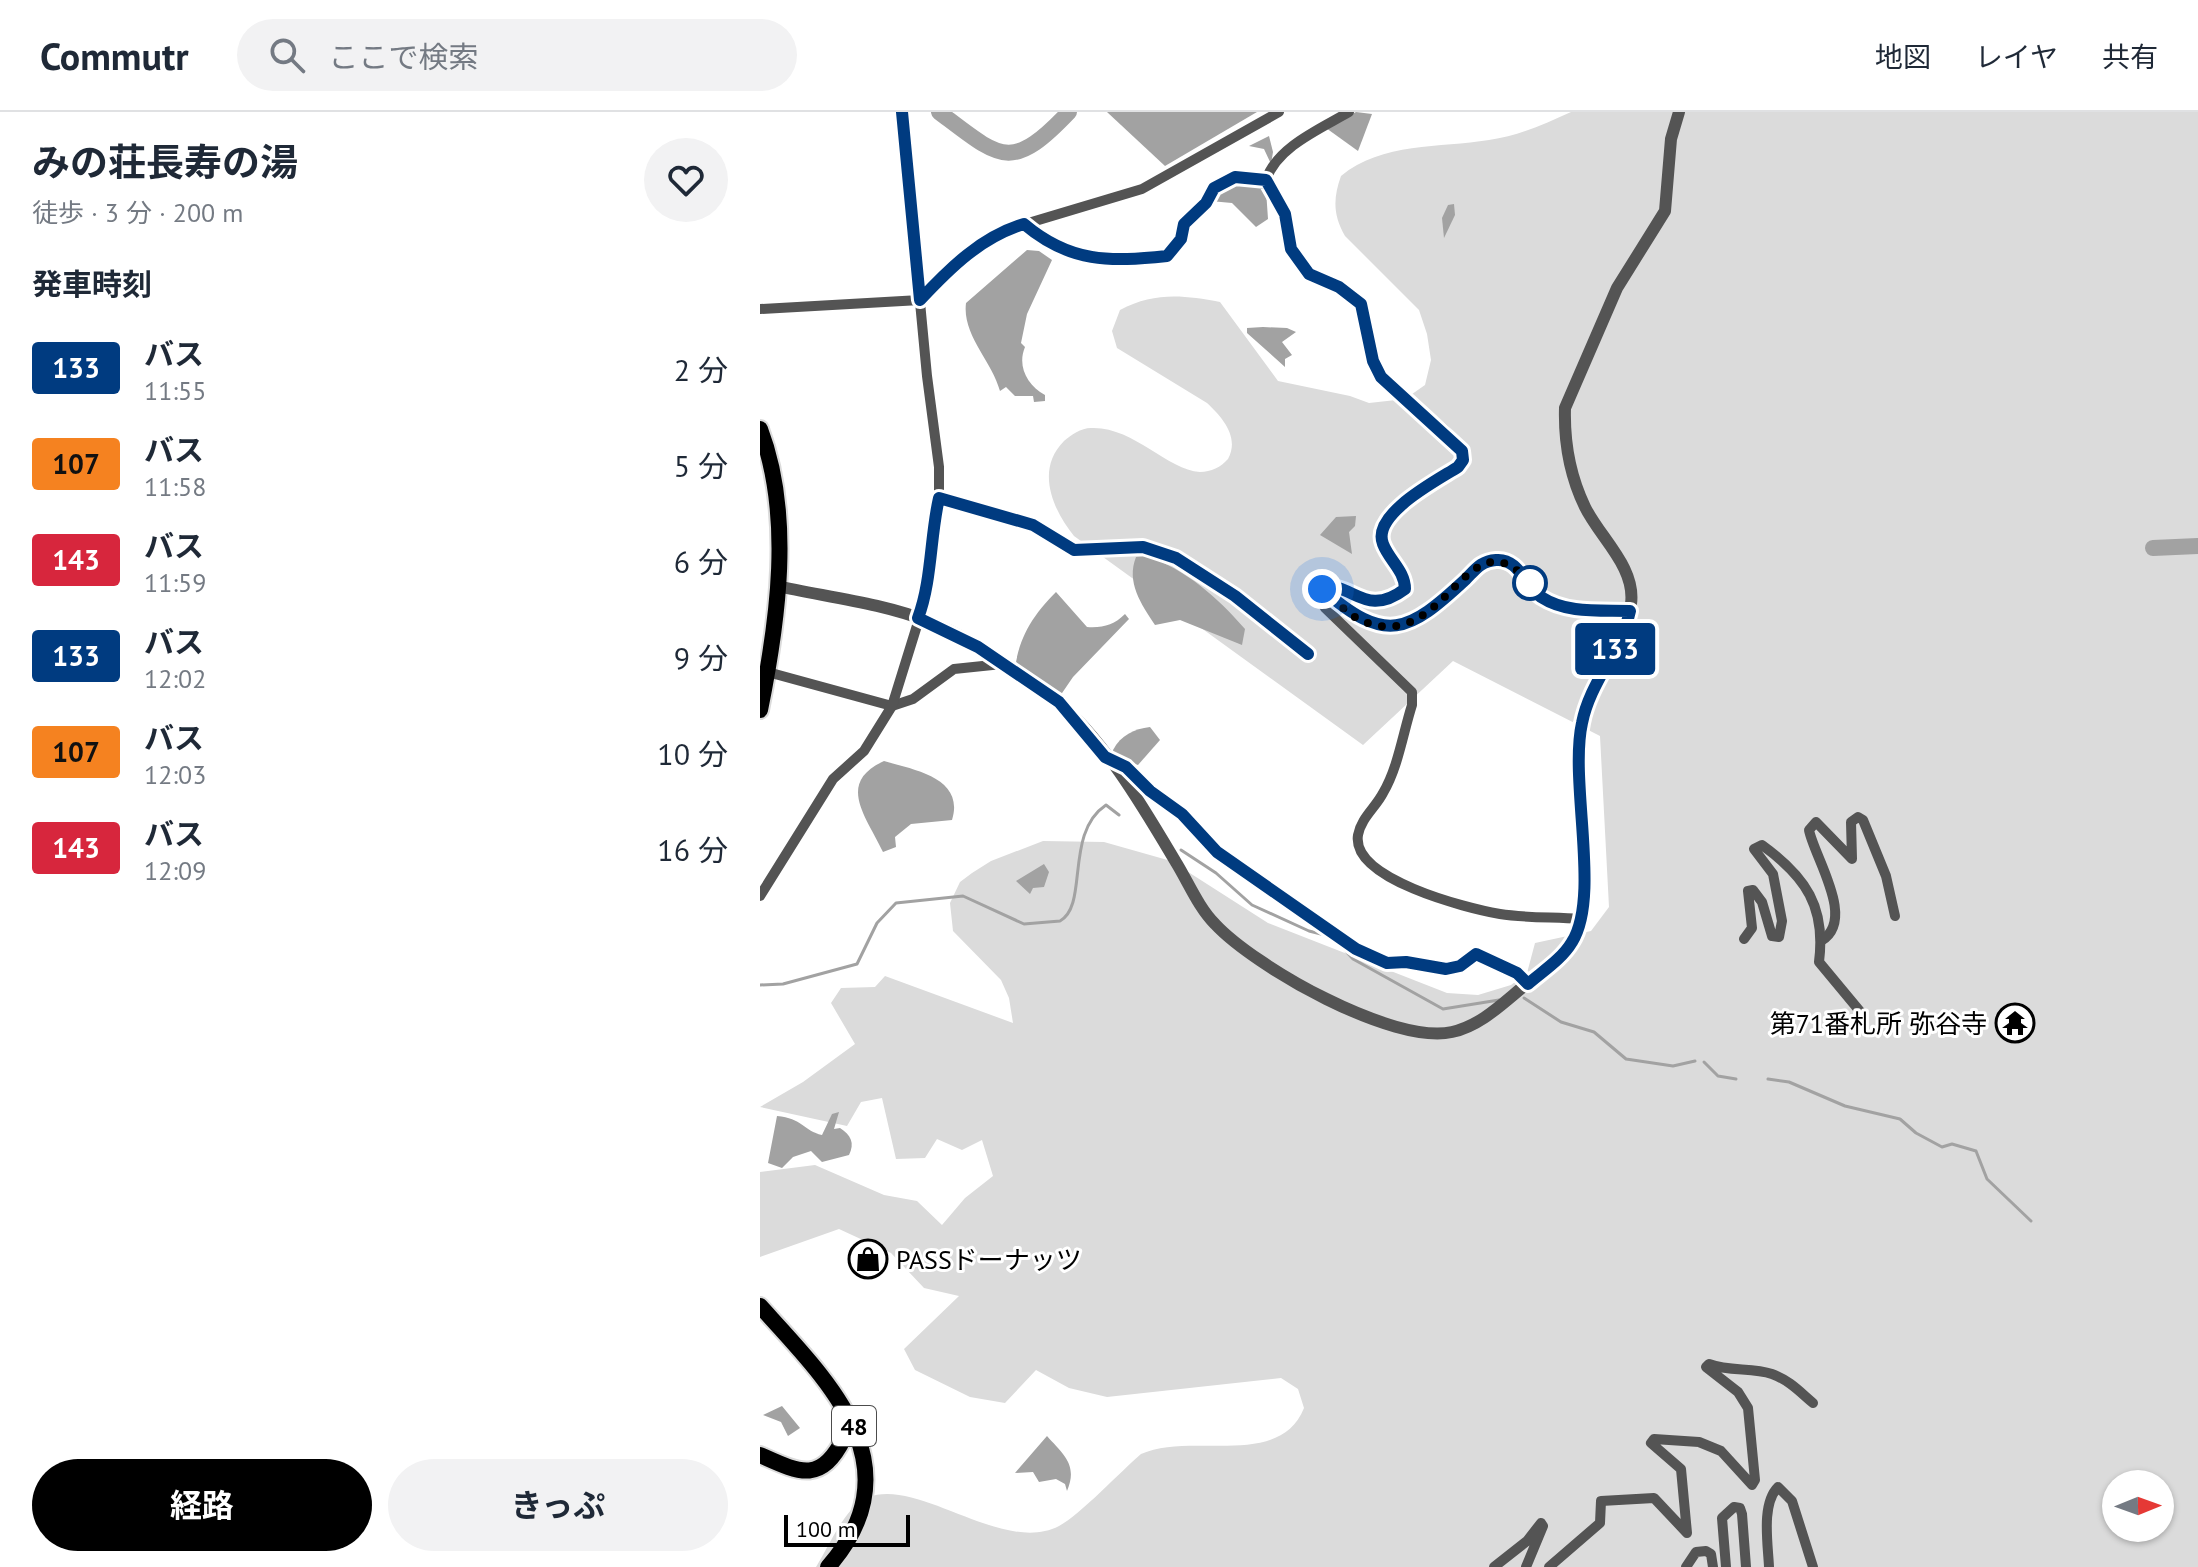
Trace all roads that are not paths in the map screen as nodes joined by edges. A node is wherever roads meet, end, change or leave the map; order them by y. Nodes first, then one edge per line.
1 (902, 112) edge
2 (1279, 112) edge
3 (1349, 112) edge
4 (1679, 112) edge
5 (1266, 180) junction
6 (1024, 224) junction
7 (920, 300) junction
8 (760, 309) edge
9 (760, 429) edge
10 (939, 498) junction
11 (777, 586) junction
12 (1322, 589) junction
13 (1630, 611) junction
14 (918, 618) junction
15 (1308, 654) dead end
16 (1002, 664) junction
17 (764, 671) edge
18 (892, 706) junction
19 (760, 710) edge
20 (1105, 757) junction
21 (760, 896) edge
22 (1895, 916) dead end
23 (1580, 919) junction
24 (1744, 939) dead end
25 (1821, 941) junction
26 (1528, 984) junction
27 (1863, 1015) dead end
28 (760, 1306) edge
29 (1813, 1403) dead end
30 (856, 1434) junction
31 (760, 1455) edge
32 (828, 1567) edge
33 (1494, 1567) edge
34 (1526, 1567) edge
35 (1549, 1567) edge
36 (1686, 1567) edge
37 (1713, 1567) edge
38 (1726, 1567) edge
39 (1746, 1567) edge
40 (1769, 1567) edge
41 (1813, 1567) edge

1 - 7 street
2 - 6 street
3 - 5 street
4 - 13 street
5 - 6 street
5 - 12 street
6 - 7 street
7 - 8 street
7 - 10 street
9 - 11 main road
10 - 14 street
10 - 15 street
11 - 14 street
11 - 17 main road
12 - 13 street
12 - 23 street
13 - 23 street
14 - 16 street
14 - 18 street
16 - 18 street
16 - 20 street
17 - 18 street
17 - 19 main road
18 - 21 street
20 - 26 street
20 - 26 street
22 - 25 street
23 - 26 street
24 - 25 street
25 - 27 street
28 - 30 main road, 48
29 - 35 street
30 - 31 main road, 48
30 - 32 main road, 48
33 - 34 street
36 - 37 street
38 - 39 street
40 - 41 street

